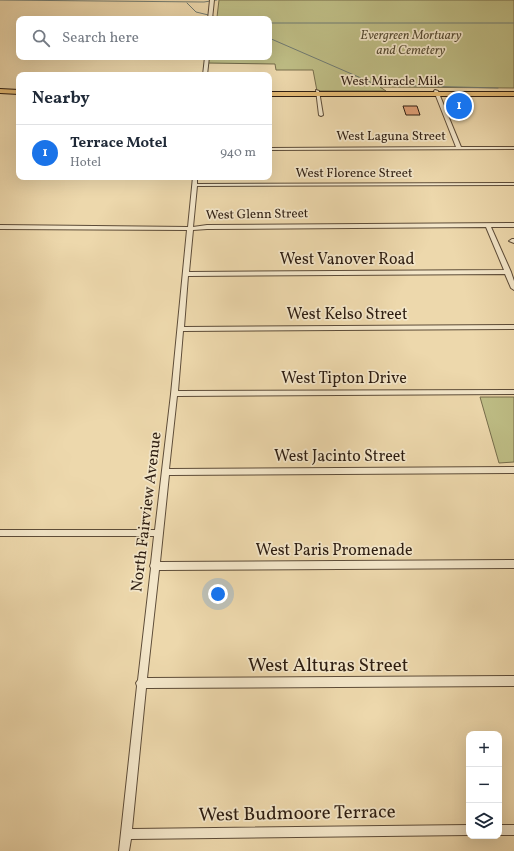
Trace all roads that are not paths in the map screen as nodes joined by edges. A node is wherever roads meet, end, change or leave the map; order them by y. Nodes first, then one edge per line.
1 (212, 1) edge
2 (210, 16) edge
3 (207, 60) edge
4 (205, 72) edge
5 (0, 88) edge
6 (16, 88) edge
7 (0, 91) edge
8 (272, 91) edge
9 (514, 91) edge
10 (16, 92) edge
11 (318, 92) junction
12 (437, 93) junction
13 (272, 94) edge
14 (514, 94) edge
15 (321, 116) dead end
16 (459, 148) junction
17 (514, 148) edge
18 (272, 149) edge
19 (195, 181) edge
20 (514, 184) edge
21 (488, 225) junction
22 (514, 225) edge
23 (0, 227) edge
24 (190, 228) junction
25 (508, 272) junction
26 (186, 274) junction
27 (514, 288) edge
28 (514, 327) edge
29 (180, 329) junction
30 (514, 392) edge
31 (174, 394) junction
32 (514, 470) edge
33 (166, 472) junction
34 (1, 533) dead end
35 (158, 534) junction
36 (514, 564) edge
37 (154, 566) junction
38 (514, 681) edge
39 (142, 683) junction
40 (466, 830) edge
41 (502, 830) edge
42 (514, 830) edge
43 (126, 834) junction
44 (124, 851) edge

1 - 2 street
3 - 4 street
5 - 6 highway
7 - 10 highway
8 - 11 highway, West Miracle Mile
9 - 12 highway, West Miracle Mile
11 - 12 highway, West Miracle Mile
11 - 13 highway, West Miracle Mile
11 - 15 street
12 - 14 highway, West Miracle Mile
12 - 16 street
16 - 17 street, West Laguna Street
16 - 18 street, West Laguna Street
19 - 20 street, West Florence Street
19 - 24 street, North Fairview Avenue
21 - 22 street, West Glenn Street
21 - 24 street, West Glenn Street
21 - 25 street
23 - 24 street, West Glenn Street
24 - 26 street, North Fairview Avenue
25 - 26 street, West Vanover Road
25 - 27 street
26 - 29 street, North Fairview Avenue
28 - 29 street, West Kelso Street
29 - 31 street, North Fairview Avenue
30 - 31 street, West Tipton Drive
31 - 33 street, North Fairview Avenue
32 - 33 street, West Jacinto Street
33 - 35 street, North Fairview Avenue
34 - 35 street
35 - 37 street, North Fairview Avenue
36 - 37 street, West Paris Promenade
37 - 39 street, North Fairview Avenue
38 - 39 street, West Alturas Street
39 - 43 street, North Fairview Avenue
40 - 43 street, West Budmoore Terrace
41 - 42 street
43 - 44 street, North Fairview Avenue

